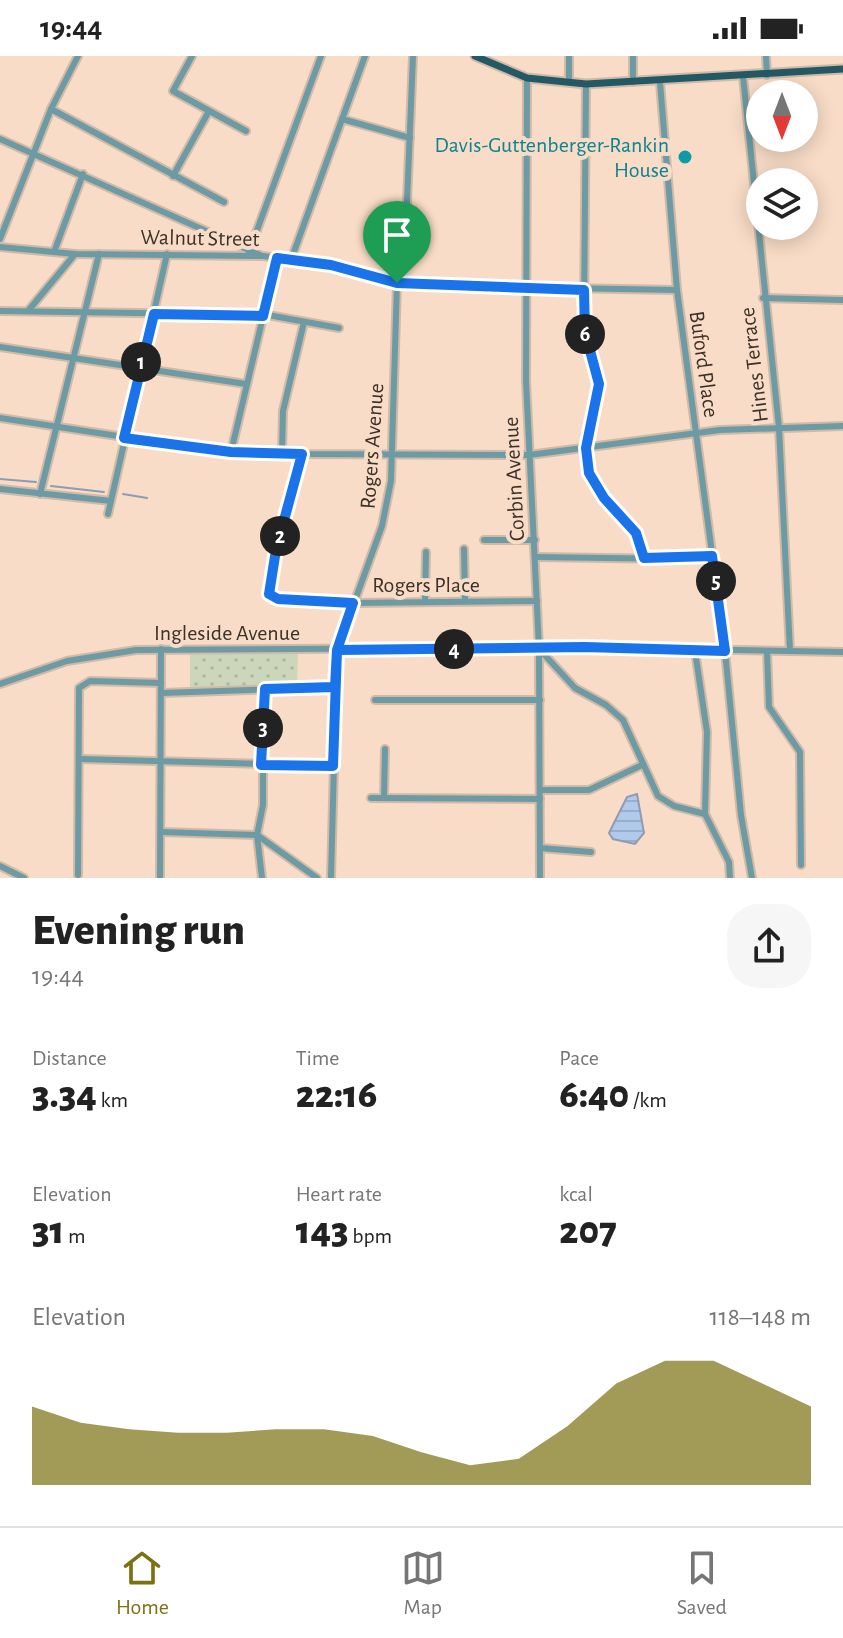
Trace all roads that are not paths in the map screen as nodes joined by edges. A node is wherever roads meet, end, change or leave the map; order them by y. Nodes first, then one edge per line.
1 (78, 56) edge
2 (192, 56) edge
3 (321, 56) edge
4 (365, 56) edge
5 (413, 56) edge
6 (475, 56) edge
7 (569, 56) edge
8 (633, 56) edge
9 (766, 56) edge
10 (490, 59) edge
11 (843, 69) edge
12 (767, 75) junction
13 (743, 76) junction
14 (527, 78) junction
15 (569, 82) junction
16 (633, 82) junction
17 (660, 82) junction
18 (586, 84) junction
19 (51, 109) junction
20 (209, 111) junction
21 (342, 119) junction
22 (246, 131) dead end
23 (410, 138) junction
24 (0, 139) edge
25 (33, 153) junction
26 (83, 174) junction
27 (173, 176) junction
28 (224, 202) dead end
29 (0, 239) edge
30 (0, 247) edge
31 (54, 252) junction
32 (249, 253) junction
33 (75, 254) junction
34 (99, 254) junction
35 (167, 254) junction
36 (277, 258) junction
37 (291, 260) junction
38 (397, 283) junction
39 (525, 288) junction
40 (584, 290) junction
41 (677, 290) junction
42 (763, 298) junction
43 (843, 300) edge
44 (0, 311) edge
45 (28, 311) junction
46 (86, 313) junction
47 (154, 314) junction
48 (263, 316) junction
49 (304, 322) junction
50 (339, 328) dead end
51 (0, 347) edge
52 (72, 358) junction
53 (140, 369) junction
54 (246, 384) junction
55 (0, 418) edge
56 (843, 426) edge
57 (55, 427) junction
58 (779, 428) junction
59 (696, 433) junction
60 (124, 438) junction
61 (586, 448) junction
62 (231, 452) junction
63 (282, 454) junction
64 (302, 454) junction
65 (392, 454) junction
66 (529, 455) junction
67 (0, 489) edge
68 (40, 494) junction
69 (111, 501) junction
70 (108, 514) dead end
71 (484, 540) dead end
72 (535, 540) junction
73 (464, 549) dead end
74 (426, 552) dead end
75 (712, 556) junction
76 (536, 557) junction
77 (644, 558) junction
78 (465, 601) junction
79 (537, 601) junction
80 (425, 602) junction
81 (353, 603) junction
82 (539, 648) junction
83 (161, 649) junction
84 (337, 650) junction
85 (695, 651) junction
86 (725, 651) junction
87 (767, 651) junction
88 (790, 651) junction
89 (843, 652) edge
90 (161, 683) junction
91 (0, 684) edge
92 (335, 687) junction
93 (265, 689) junction
94 (162, 693) junction
95 (375, 700) dead end
96 (540, 700) junction
97 (385, 749) dead end
98 (80, 759) junction
99 (161, 762) junction
100 (262, 765) junction
101 (642, 765) junction
102 (333, 766) junction
103 (540, 790) junction
104 (371, 798) dead end
105 (384, 798) junction
106 (540, 799) junction
107 (705, 814) junction
108 (161, 832) junction
109 (257, 835) junction
110 (540, 848) junction
111 (591, 852) dead end
112 (801, 865) dead end
113 (0, 866) edge
114 (78, 875) dead end
115 (24, 878) edge
116 (160, 878) edge
117 (262, 878) edge
118 (317, 878) edge
119 (331, 878) edge
120 (540, 878) edge
121 (730, 878) edge
122 (752, 878) edge

1 - 19 street
2 - 20 street
3 - 32 street
4 - 21 street
5 - 23 street, Rogers Avenue
6 - 10 main road
7 - 15 street
8 - 16 street
9 - 12 street
10 - 14 main road
11 - 12 main road
12 - 13 main road
13 - 17 main road
13 - 42 street, Hines Terrace
14 - 15 main road
14 - 39 street, Corbin Avenue
15 - 18 main road
16 - 17 main road
16 - 18 main road
17 - 41 street, Buford Place
18 - 40 street
19 - 25 street
19 - 27 street
20 - 22 street
20 - 27 street
21 - 23 street
21 - 37 street
23 - 38 street, Rogers Avenue
24 - 25 street, Walnut Street
25 - 26 street, Walnut Street
25 - 29 street
26 - 31 street
26 - 32 street, Walnut Street
27 - 28 street
30 - 31 street, Walnut Street
31 - 33 street, Walnut Street
32 - 35 street, Walnut Street
32 - 36 street, Walnut Street
33 - 34 street, Walnut Street
33 - 45 street
34 - 35 street, Walnut Street
34 - 46 street
35 - 47 street
36 - 37 street, Walnut Street
36 - 48 street
37 - 38 street, Walnut Street
38 - 39 street, Walnut Street
38 - 65 street, Rogers Avenue
39 - 40 street, Walnut Street
39 - 66 street, Corbin Avenue
40 - 41 street, Walnut Street
40 - 61 street
41 - 59 street, Buford Place
42 - 43 street
42 - 58 street, Hines Terrace
44 - 45 street
45 - 46 street
46 - 47 street
46 - 52 street
47 - 48 street
47 - 53 street
48 - 49 street
48 - 54 street
49 - 50 street
49 - 63 street
51 - 52 street
52 - 53 street
52 - 57 street
53 - 54 street
53 - 60 street
54 - 62 street
55 - 57 street
56 - 58 street
57 - 60 street
57 - 68 street
58 - 59 street
58 - 88 street, Hines Terrace
59 - 61 street
59 - 75 street, Buford Place
60 - 62 street
60 - 69 street
61 - 66 street
61 - 77 street
62 - 63 street
63 - 64 street
64 - 65 street
64 - 81 street, Rogers Place
65 - 66 street
65 - 81 street, Rogers Avenue
66 - 72 street, Corbin Avenue
67 - 68 street
68 - 69 street
69 - 70 street
71 - 72 street
72 - 76 street, Corbin Avenue
73 - 78 street
74 - 80 street
75 - 77 street
75 - 86 street, Buford Place
76 - 77 street
76 - 79 street, Corbin Avenue
78 - 79 street, Rogers Place
78 - 80 street, Rogers Place
79 - 82 street, Corbin Avenue
80 - 81 street, Rogers Place
81 - 84 street, Rogers Avenue
82 - 84 street, Ingleside Avenue
82 - 85 street, Ingleside Avenue
82 - 96 street, Corbin Avenue
82 - 101 street
83 - 84 street, Ingleside Avenue
83 - 90 street
83 - 91 street, Ingleside Avenue
84 - 92 street, Rogers Avenue
85 - 86 street, Ingleside Avenue
85 - 107 street
86 - 87 street, Ingleside Avenue
86 - 122 street, Buford Place
87 - 88 street, Ingleside Avenue
87 - 112 street
88 - 89 street, Ingleside Avenue
90 - 94 street
90 - 98 street
92 - 93 street
92 - 102 street, Rogers Avenue
93 - 94 street
93 - 100 street
94 - 99 street
95 - 96 street
96 - 103 street, Corbin Avenue
97 - 105 street
98 - 99 street
98 - 114 street
99 - 100 street
99 - 108 street
100 - 102 street
100 - 109 street
101 - 103 street
101 - 107 street
102 - 119 street, Rogers Avenue
103 - 106 street, Corbin Avenue
104 - 105 street
105 - 106 street
106 - 110 street, Corbin Avenue
107 - 121 street
108 - 109 street
108 - 116 street
109 - 117 street
109 - 118 street
110 - 111 street
110 - 120 street, Corbin Avenue
113 - 115 street

